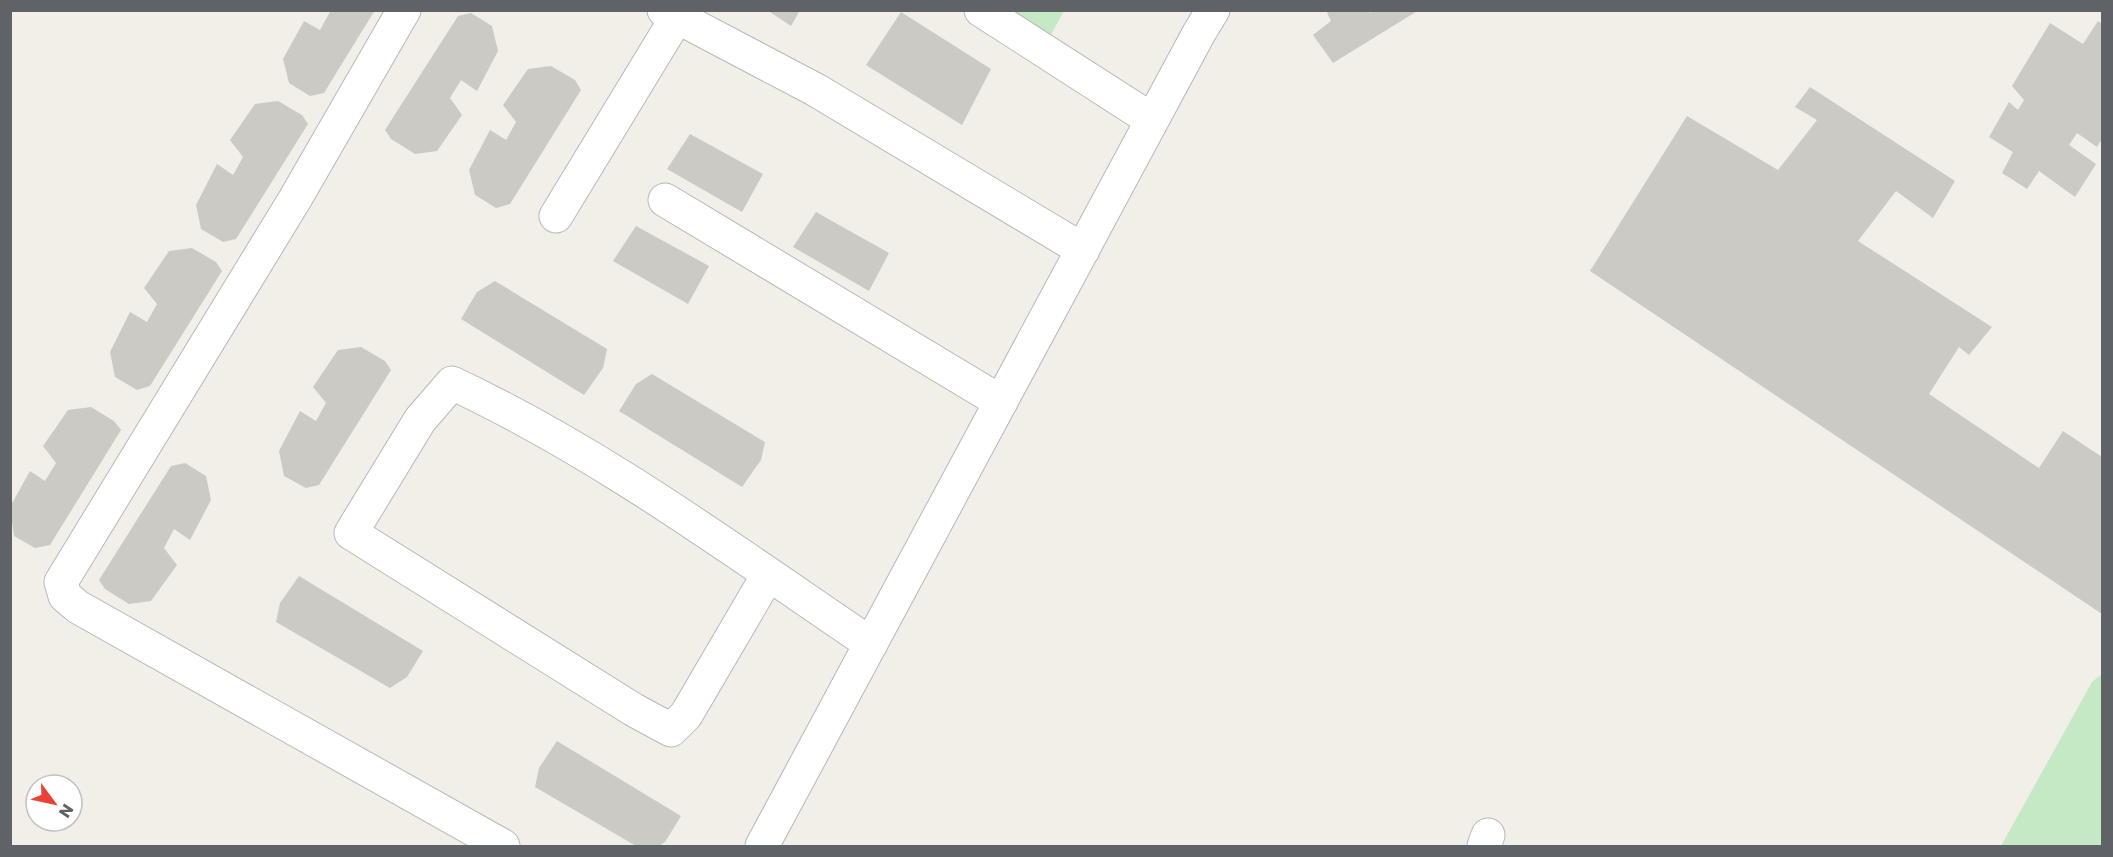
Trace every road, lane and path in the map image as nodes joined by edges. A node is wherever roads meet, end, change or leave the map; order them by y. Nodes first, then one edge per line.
1 (404, 10) edge
2 (981, 10) edge
3 (1214, 10) edge
4 (670, 14) edge
5 (1152, 120) junction
6 (665, 200) dead end
7 (556, 216) dead end
8 (1083, 250) junction
9 (1001, 402) junction
10 (768, 575) junction
11 (871, 644) junction
12 (503, 846) edge
13 (762, 846) edge

1 - 12 street
2 - 5 street
3 - 5 street
4 - 7 street
4 - 8 street
5 - 8 street
6 - 9 street
8 - 9 street
9 - 11 street
10 - 10 street
10 - 11 street
11 - 13 street

